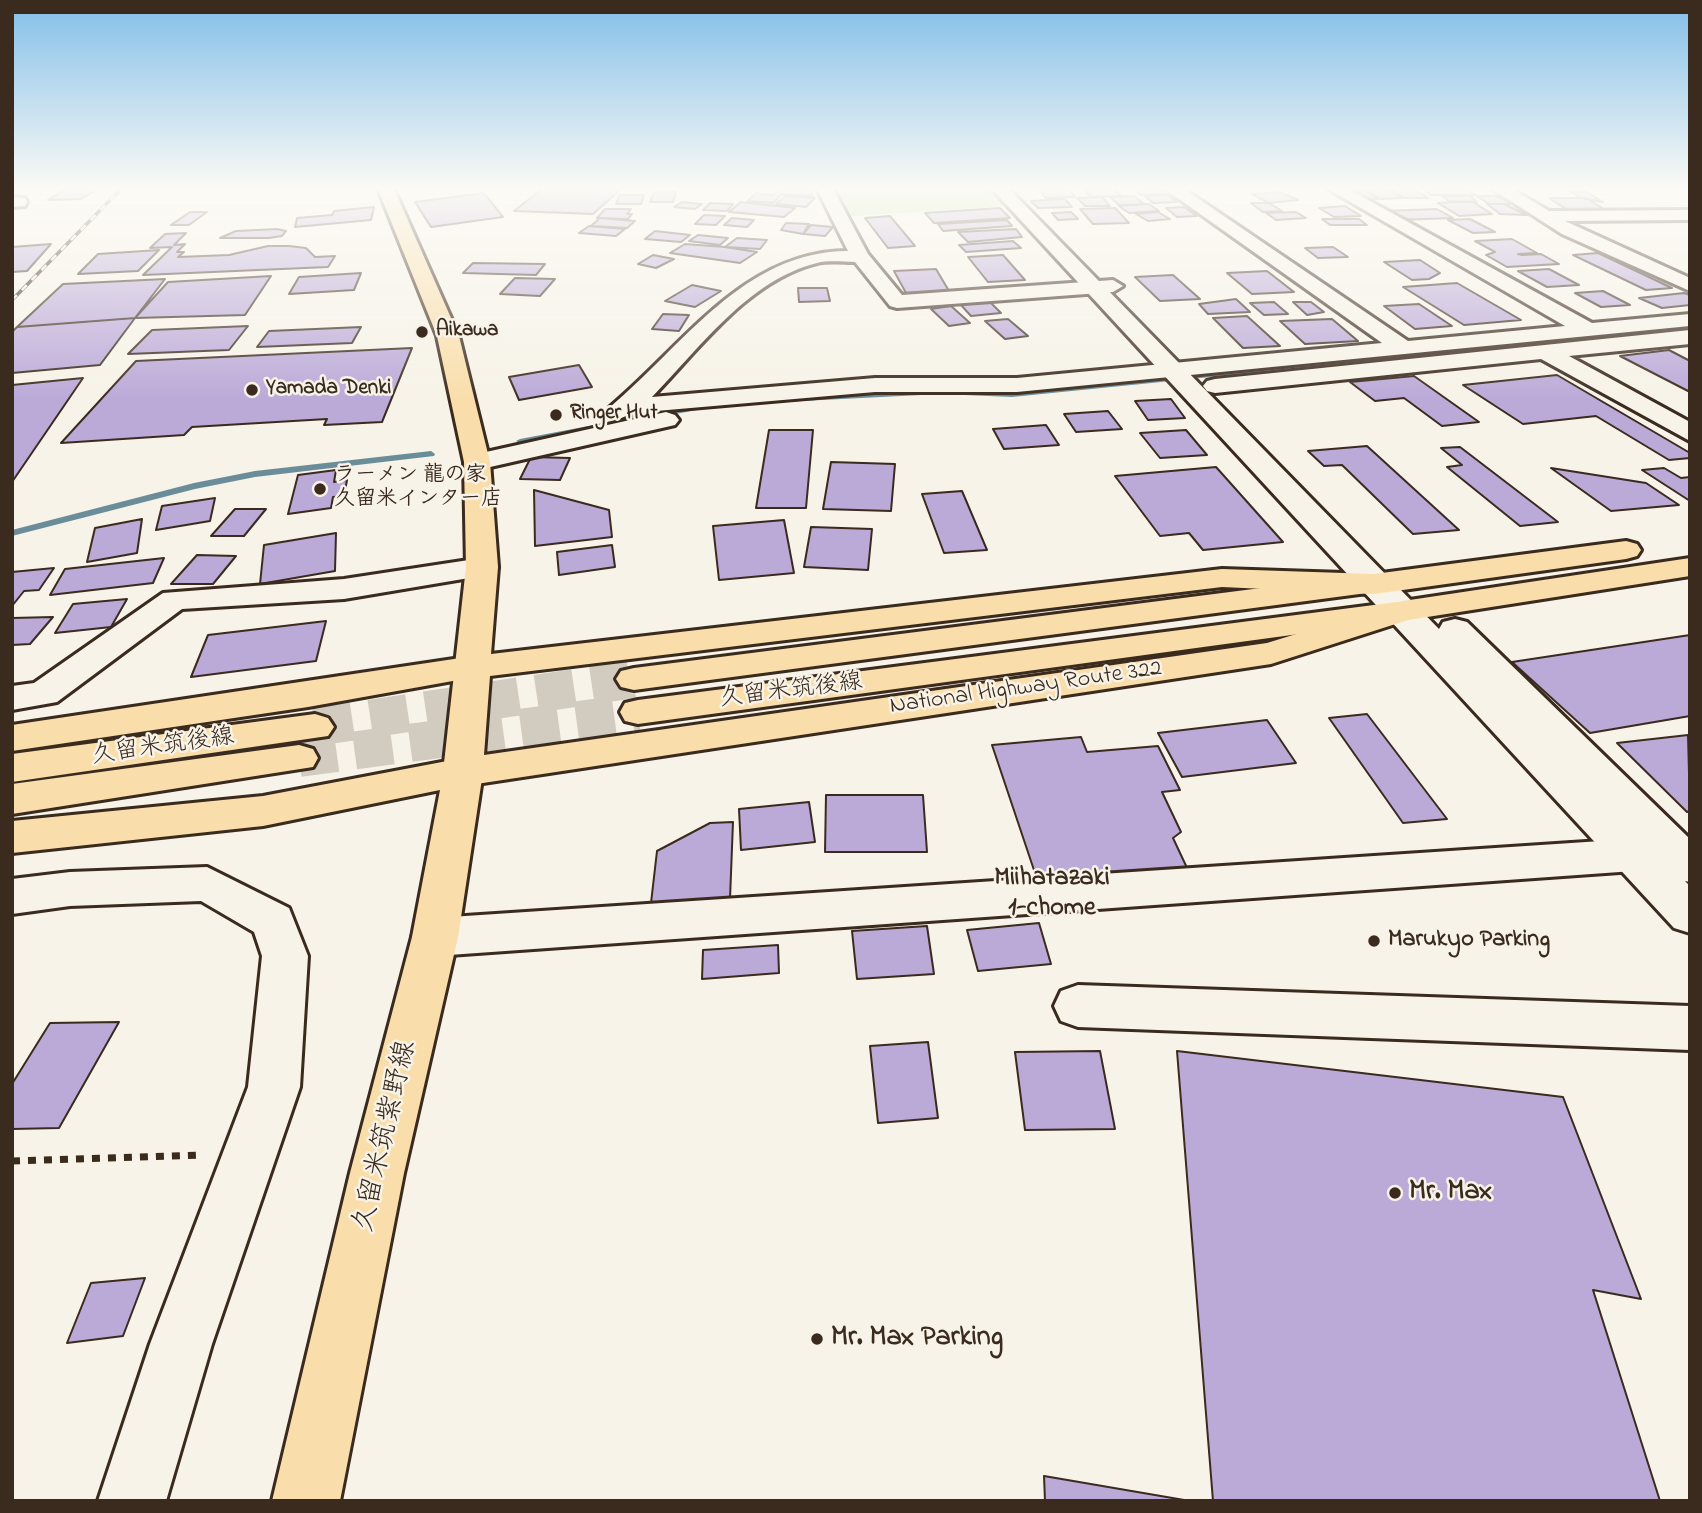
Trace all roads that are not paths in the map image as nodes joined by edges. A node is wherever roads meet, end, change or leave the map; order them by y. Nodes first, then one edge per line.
1 (416, 260) edge
2 (810, 260) edge
3 (863, 260) edge
4 (1065, 260) edge
5 (1087, 260) edge
6 (1276, 260) edge
7 (1462, 260) edge
8 (1634, 260) edge
9 (1690, 285) edge
10 (1113, 286) junction
11 (1091, 288) junction
12 (1690, 320) edge
13 (1587, 329) junction
14 (1518, 336) junction
15 (1690, 337) edge
16 (1404, 348) junction
17 (1545, 352) junction
18 (1193, 378) junction
19 (627, 406) junction
20 (1690, 433) edge
21 (590, 435) junction
22 (477, 462) junction
23 (1690, 541) edge
24 (482, 567) junction
25 (1690, 567) edge
26 (1403, 595) junction
27 (474, 667) junction
28 (634, 679) tunnel mouth
29 (12, 698) edge
30 (638, 712) tunnel mouth
31 (12, 738) edge
32 (12, 768) edge
33 (463, 772) junction
34 (12, 799) edge
35 (12, 837) edge
36 (1634, 855) junction
37 (1685, 857) edge
38 (12, 897) edge
39 (1690, 915) edge
40 (435, 937) junction
41 (1079, 1006) dead end
42 (1690, 1028) edge
43 (132, 1501) edge
44 (306, 1501) edge

1 - 22 main road
2 - 19 street
3 - 11 street
4 - 11 street
5 - 10 street
6 - 16 street
7 - 13 street
8 - 9 street
10 - 11 street
10 - 18 street
11 - 18 street
12 - 13 street
13 - 14 street
14 - 16 street
14 - 17 street
15 - 17 street
16 - 18 street
17 - 18 street
17 - 20 street
18 - 19 street
18 - 21 street
18 - 26 street
19 - 21 street
21 - 22 street
22 - 24 main road
23 - 26 main road, National Highway Route 322
24 - 27 main road
24 - 29 street
25 - 26 main road, National Highway Route 322
26 - 27 main road, National Highway Route 322
26 - 28 main road, 久留米筑後線
26 - 30 main road, 久留米筑後線
26 - 33 main road, National Highway Route 322
26 - 36 street
26 - 37 street
27 - 31 main road, National Highway Route 322
27 - 33 main road
32 - 34 main road, 久留米筑後線
33 - 35 main road, National Highway Route 322
33 - 40 main road, 久留米筑紫野線
36 - 37 street
36 - 39 street
36 - 40 street
38 - 43 street
40 - 44 main road, 久留米筑紫野線
41 - 42 street

